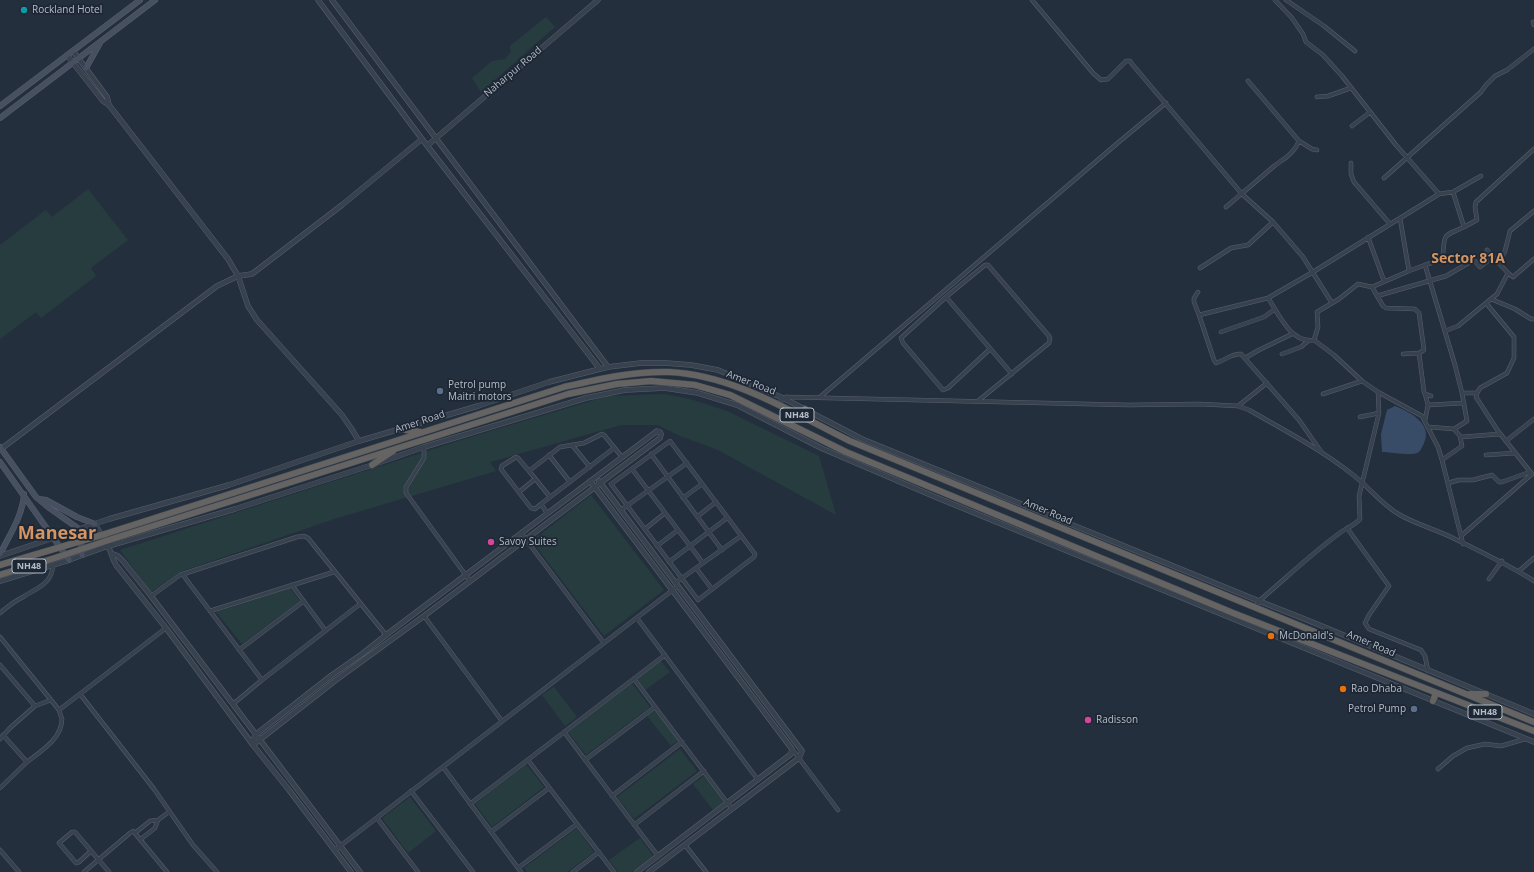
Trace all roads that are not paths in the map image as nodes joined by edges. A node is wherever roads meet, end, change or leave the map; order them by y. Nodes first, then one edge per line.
1 (140, 0) edge
2 (155, 0) edge
3 (318, 0) edge
4 (332, 0) edge
5 (598, 0) edge
6 (1032, 0) edge
7 (1275, 0) edge
8 (1286, 0) edge
9 (103, 39) junction
10 (1534, 49) edge
11 (73, 51) junction
12 (1355, 51) dead end
13 (67, 55) junction
14 (78, 58) junction
15 (73, 63) junction
16 (86, 68) junction
17 (1248, 81) dead end
18 (1351, 88) junction
19 (1317, 97) dead end
20 (11, 98) junction
21 (0, 101) edge
22 (1166, 103) junction
23 (109, 105) junction
24 (0, 106) edge
25 (1369, 112) junction
26 (0, 118) edge
27 (1352, 126) dead end
28 (436, 138) junction
29 (422, 139) junction
30 (1299, 141) junction
31 (428, 145) junction
32 (1534, 149) edge
33 (1317, 150) dead end
34 (1407, 158) junction
35 (1351, 163) dead end
36 (1481, 176) dead end
37 (1384, 178) dead end
38 (1453, 192) junction
39 (1242, 194) junction
40 (1440, 194) junction
41 (1226, 207) dead end
42 (1534, 211) edge
43 (1400, 218) junction
44 (1273, 222) junction
45 (1390, 224) junction
46 (1464, 227) junction
47 (1368, 237) junction
48 (1487, 250) dead end
49 (1493, 257) junction
50 (1534, 259) edge
51 (1498, 263) junction
52 (1425, 265) junction
53 (1200, 268) dead end
54 (1408, 271) junction
55 (1313, 272) junction
56 (1508, 274) junction
57 (238, 276) junction
58 (1384, 281) junction
59 (1430, 281) junction
60 (1372, 287) junction
61 (1198, 292) dead end
62 (1378, 296) junction
63 (946, 297) junction
64 (1268, 298) junction
65 (1491, 299) junction
66 (1332, 303) junction
67 (1486, 303) junction
68 (1275, 309) junction
69 (1200, 315) junction
70 (1534, 319) edge
71 (1445, 331) junction
72 (1221, 332) dead end
73 (1292, 334) junction
74 (1314, 340) junction
75 (1308, 341) junction
76 (990, 349) junction
77 (1419, 353) junction
78 (1282, 354) dead end
79 (1403, 354) dead end
80 (1245, 358) junction
81 (608, 367) junction
82 (600, 369) junction
83 (1012, 374) junction
84 (1362, 381) junction
85 (1267, 383) junction
86 (1378, 392) junction
87 (1462, 393) junction
88 (1477, 393) junction
89 (1323, 394) dead end
90 (1425, 394) junction
91 (1431, 396) dead end
92 (820, 397) junction
93 (783, 398) junction
94 (978, 401) junction
95 (1464, 403) junction
96 (778, 405) junction
97 (1428, 405) junction
98 (1238, 406) junction
99 (805, 409) junction
100 (1379, 413) junction
101 (800, 416) junction
102 (1360, 417) dead end
103 (1534, 419) edge
104 (1425, 420) junction
105 (1428, 427) junction
106 (400, 429) junction
107 (1454, 429) junction
108 (421, 432) junction
109 (1500, 434) junction
110 (815, 436) junction
111 (1461, 437) junction
112 (359, 441) junction
113 (1506, 441) junction
114 (812, 443) junction
115 (572, 445) junction
116 (424, 446) junction
117 (399, 447) junction
118 (1, 448) edge
119 (614, 448) junction
120 (1515, 453) junction
121 (651, 454) junction
122 (1323, 454) junction
123 (549, 455) junction
124 (1486, 455) dead end
125 (622, 457) junction
126 (1442, 460) junction
127 (0, 462) edge
128 (911, 462) junction
129 (687, 463) junction
130 (372, 465) junction
131 (590, 467) junction
132 (632, 469) junction
133 (529, 471) junction
134 (1532, 474) edge
135 (595, 477) junction
136 (668, 477) junction
137 (535, 479) junction
138 (590, 481) junction
139 (570, 482) junction
140 (600, 482) junction
141 (1363, 482) junction
142 (1448, 482) junction
143 (702, 484) junction
144 (594, 486) junction
145 (519, 492) junction
146 (648, 492) junction
147 (24, 494) junction
148 (550, 497) junction
149 (683, 498) junction
150 (39, 499) junction
151 (716, 502) junction
152 (541, 504) junction
153 (627, 506) junction
154 (1030, 508) junction
155 (621, 510) junction
156 (547, 513) junction
157 (665, 513) junction
158 (1027, 514) junction
159 (698, 516) junction
160 (727, 518) junction
161 (95, 524) junction
162 (1347, 528) junction
163 (79, 529) junction
164 (645, 529) junction
165 (678, 530) junction
166 (709, 531) junction
167 (521, 533) junction
168 (742, 536) junction
169 (1461, 536) junction
170 (54, 537) junction
171 (1105, 538) junction
172 (525, 539) junction
173 (108, 543) junction
174 (1463, 544) junction
175 (1101, 545) junction
176 (657, 546) junction
177 (690, 546) junction
178 (722, 550) junction
179 (112, 554) junction
180 (1143, 554) junction
181 (0, 555) edge
182 (82, 555) junction
183 (1534, 558) edge
184 (69, 560) junction
185 (1139, 560) junction
186 (1502, 561) junction
187 (669, 562) junction
188 (703, 563) junction
189 (0, 565) edge
190 (53, 565) junction
191 (696, 568) junction
192 (1519, 571) junction
193 (334, 572) junction
194 (0, 575) edge
195 (183, 575) junction
196 (466, 575) junction
197 (681, 578) junction
198 (1489, 579) dead end
199 (1534, 580) edge
200 (0, 581) edge
201 (470, 581) junction
202 (677, 584) junction
203 (292, 586) junction
204 (712, 589) junction
205 (673, 590) junction
206 (152, 596) junction
207 (304, 601) junction
208 (360, 604) junction
209 (1258, 604) junction
210 (210, 611) junction
211 (0, 613) edge
212 (424, 616) junction
213 (637, 618) junction
214 (166, 628) junction
215 (325, 630) junction
216 (386, 635) junction
217 (0, 637) edge
218 (604, 643) junction
219 (1305, 644) junction
220 (239, 650) junction
221 (665, 655) junction
222 (1364, 664) junction
223 (0, 665) edge
224 (1428, 670) junction
225 (1361, 671) junction
226 (634, 679) junction
227 (262, 680) junction
228 (1436, 693) junction
229 (80, 694) junction
230 (1466, 694) junction
231 (1486, 694) junction
232 (51, 700) junction
233 (1433, 701) junction
234 (233, 704) junction
235 (35, 706) junction
236 (655, 707) junction
237 (59, 710) junction
238 (1534, 714) edge
239 (502, 721) junction
240 (1534, 722) edge
241 (1534, 731) edge
242 (564, 732) junction
243 (2, 737) edge
244 (258, 737) junction
245 (1525, 739) junction
246 (682, 742) junction
247 (1534, 742) edge
248 (252, 744) junction
249 (792, 749) junction
250 (800, 758) junction
251 (528, 760) junction
252 (585, 760) junction
253 (27, 762) junction
254 (443, 767) junction
255 (1438, 769) dead end
256 (704, 771) junction
257 (758, 780) junction
258 (0, 788) edge
259 (549, 788) junction
260 (411, 791) junction
261 (612, 796) junction
262 (728, 803) junction
263 (470, 804) junction
264 (732, 809) junction
265 (838, 810) dead end
266 (169, 812) junction
267 (377, 818) junction
268 (158, 820) junction
269 (577, 824) junction
270 (634, 825) junction
271 (491, 832) junction
272 (135, 833) junction
273 (140, 839) junction
274 (685, 845) junction
275 (340, 846) junction
276 (0, 850) edge
277 (335, 850) junction
278 (91, 851) junction
279 (599, 852) junction
280 (658, 856) junction
281 (98, 860) junction
282 (519, 870) edge
283 (19, 872) edge
284 (84, 872) edge
285 (109, 872) edge
286 (167, 872) edge
287 (217, 872) edge
288 (351, 872) edge
289 (360, 872) edge
290 (418, 872) edge
291 (473, 872) edge
292 (572, 872) edge
293 (614, 872) edge
294 (637, 872) edge
295 (649, 872) edge
296 (706, 872) edge

1 - 11 main road
2 - 9 main road
3 - 29 street
4 - 28 street
5 - 28 street, Naharpur Road
6 - 22 street
7 - 18 street
8 - 12 street
9 - 14 main road
9 - 16 main road
10 - 34 street
11 - 13 main road
11 - 14 street
13 - 15 street
13 - 20 main road
14 - 15 main road
14 - 16 street
15 - 23 street
15 - 26 main road
16 - 23 street
17 - 30 street
18 - 19 street
18 - 25 street
20 - 21 main road
20 - 24 main road
22 - 39 street
22 - 92 street
23 - 57 street
25 - 27 street
25 - 34 street
28 - 31 street, Naharpur Road
28 - 81 street
29 - 31 street
29 - 57 street
30 - 33 street
30 - 39 street
31 - 82 street
32 - 46 street
34 - 37 street
34 - 40 street
35 - 45 street
36 - 38 street
38 - 40 street
38 - 46 street
39 - 41 street
39 - 44 street
40 - 43 street
42 - 51 street
43 - 45 street
43 - 54 street
44 - 53 street
44 - 55 street
45 - 47 street
46 - 52 street
47 - 55 street
47 - 58 street
48 - 49 street
49 - 51 street
49 - 59 street
50 - 56 street
51 - 56 street
52 - 54 street
52 - 59 street
54 - 58 street
55 - 64 street
55 - 66 street
56 - 65 street
57 - 112 street
57 - 118 street
58 - 60 street
59 - 62 street
59 - 71 street
60 - 62 street
60 - 66 street
61 - 69 street
62 - 77 street
63 - 76 street
63 - 76 street
63 - 83 street
64 - 68 street
64 - 69 street
65 - 67 street
65 - 70 street
66 - 74 street
67 - 71 street
67 - 88 street
68 - 72 street
68 - 73 street
69 - 80 street
71 - 87 street
73 - 75 street
73 - 80 street
74 - 75 street
74 - 84 street
75 - 78 street
76 - 83 street
77 - 79 street
77 - 90 street
80 - 85 street
81 - 82 street
81 - 93 street
82 - 106 street
83 - 94 street
84 - 86 street
84 - 89 street
85 - 98 street
85 - 122 street
86 - 100 street
86 - 104 street
87 - 88 street
87 - 95 street
88 - 109 street
90 - 91 street
90 - 97 street
92 - 93 street
92 - 94 street
93 - 96 street
93 - 99 street
94 - 98 street
95 - 97 street
95 - 107 street
96 - 101 highway, Amer Road / NH48
96 - 108 highway, Amer Road / NH48
97 - 104 street
98 - 122 street
99 - 101 highway
99 - 128 street
100 - 102 street
100 - 141 street
101 - 128 highway, Amer Road / NH48
103 - 113 street
104 - 105 street
105 - 107 street
105 - 126 street
106 - 108 highway
106 - 112 street
107 - 111 street
108 - 189 highway, Amer Road / NH48, bridge
109 - 111 street
109 - 113 street
110 - 114 highway
110 - 117 highway, Amer Road / NH48
110 - 219 highway, Amer Road / NH48
111 - 126 street
112 - 161 street
113 - 120 street
114 - 116 street
114 - 219 street
115 - 119 street
115 - 123 street
115 - 131 street
116 - 130 street
116 - 196 street
117 - 130 highway
117 - 173 highway, Amer Road / NH48
118 - 150 main road
119 - 125 street
119 - 131 street
120 - 124 street
120 - 134 street
121 - 129 street
121 - 132 street
121 - 136 street
122 - 141 street
123 - 133 street
123 - 139 street
125 - 135 street
125 - 140 street
126 - 142 street
127 - 147 main road
128 - 154 street
128 - 158 highway, Amer Road / NH48
129 - 136 street
129 - 143 street
130 - 173 street
131 - 139 street
132 - 146 street
132 - 153 street
133 - 137 street
133 - 145 street
134 - 142 street
134 - 169 street
135 - 138 street
135 - 140 street
136 - 146 street
136 - 149 street
137 - 145 street
137 - 148 street
138 - 144 street
138 - 156 street
139 - 148 street
140 - 144 street
140 - 155 street
141 - 162 street
141 - 174 street
142 - 169 street
143 - 149 street
143 - 151 street
144 - 172 street
144 - 205 street
145 - 152 street
146 - 153 street
146 - 157 street
147 - 170 main road
147 - 181 main road
148 - 152 street
149 - 159 street
150 - 161 main road
150 - 163 main road
151 - 159 street
151 - 160 street
152 - 156 street
153 - 155 street
153 - 164 street
154 - 158 highway
154 - 171 street
155 - 202 street
156 - 167 street
157 - 164 street
157 - 165 street
158 - 175 highway, Amer Road / NH48
159 - 166 street
160 - 166 street
160 - 168 street
161 - 163 street
161 - 173 street
162 - 209 street
162 - 224 street
163 - 170 street
163 - 182 main road
164 - 176 street
165 - 176 street
165 - 177 street
166 - 177 street
166 - 178 street
167 - 172 street
167 - 196 street
168 - 178 street
168 - 204 street
169 - 174 street
170 - 181 street
170 - 184 main road
171 - 175 highway
171 - 180 street
172 - 201 street
172 - 218 street
173 - 179 street
173 - 182 street
173 - 194 highway, Amer Road / NH48, bridge
174 - 186 street
175 - 185 highway, Amer Road / NH48
176 - 187 street
177 - 187 street
177 - 188 street
178 - 188 street
179 - 206 street
179 - 214 street
180 - 185 highway
180 - 209 street
182 - 184 street
183 - 192 street
184 - 190 street
185 - 209 highway, Amer Road / NH48
186 - 192 street
186 - 198 street
187 - 197 street
188 - 191 street
190 - 200 street
190 - 211 street
191 - 197 street
191 - 204 street
192 - 199 street
193 - 195 street
193 - 203 street
193 - 208 street
195 - 206 street
195 - 210 street
196 - 201 street
196 - 216 street
197 - 202 street
197 - 204 street
201 - 212 street
202 - 205 street
202 - 250 street
203 - 207 street
203 - 210 street
205 - 213 street
205 - 249 street
206 - 234 street
207 - 215 street
207 - 220 street
208 - 215 street
208 - 216 street
209 - 224 street
209 - 230 highway, Amer Road / NH48
210 - 220 street
212 - 239 street
212 - 244 street
213 - 218 street
213 - 221 street
214 - 229 street
214 - 248 street
215 - 227 street
216 - 244 street
217 - 232 street
218 - 239 street
219 - 222 highway, Amer Road / NH48
219 - 225 street
220 - 227 street
221 - 226 street
221 - 257 street
222 - 225 highway
222 - 228 highway, Amer Road / NH48
223 - 235 street
224 - 231 street
225 - 233 street
226 - 236 street
226 - 242 street
227 - 234 street
228 - 233 highway
228 - 241 highway, NH48
229 - 237 street
229 - 266 street
230 - 231 highway
230 - 240 highway, NH48
231 - 238 street
232 - 235 street
232 - 237 street
233 - 245 street
234 - 244 street
235 - 243 street
236 - 246 street
236 - 252 street
237 - 253 street
239 - 254 street
242 - 251 street
242 - 252 street
243 - 253 street
244 - 248 street
244 - 275 street
245 - 247 street
245 - 255 street
246 - 256 street
246 - 261 street
248 - 277 street
249 - 250 street
249 - 257 street
250 - 264 street
250 - 265 street
251 - 259 street
251 - 263 street
252 - 261 street
253 - 258 street
254 - 260 street
254 - 263 street
256 - 262 street
256 - 270 street
257 - 262 street
259 - 269 street
259 - 271 street
260 - 267 street
260 - 291 street
261 - 270 street
262 - 264 street
262 - 280 street
263 - 271 street
264 - 274 street
266 - 268 street
266 - 287 street
267 - 275 street
267 - 290 street
268 - 272 street
268 - 273 street
269 - 279 street
269 - 282 street
270 - 280 street
271 - 282 street
272 - 273 street
272 - 281 street
273 - 286 street
274 - 295 street
274 - 296 street
275 - 277 street
275 - 289 street
276 - 283 street
277 - 288 street
278 - 278 street
278 - 281 street
279 - 292 street
279 - 293 street
280 - 294 street
281 - 284 street
281 - 285 street

